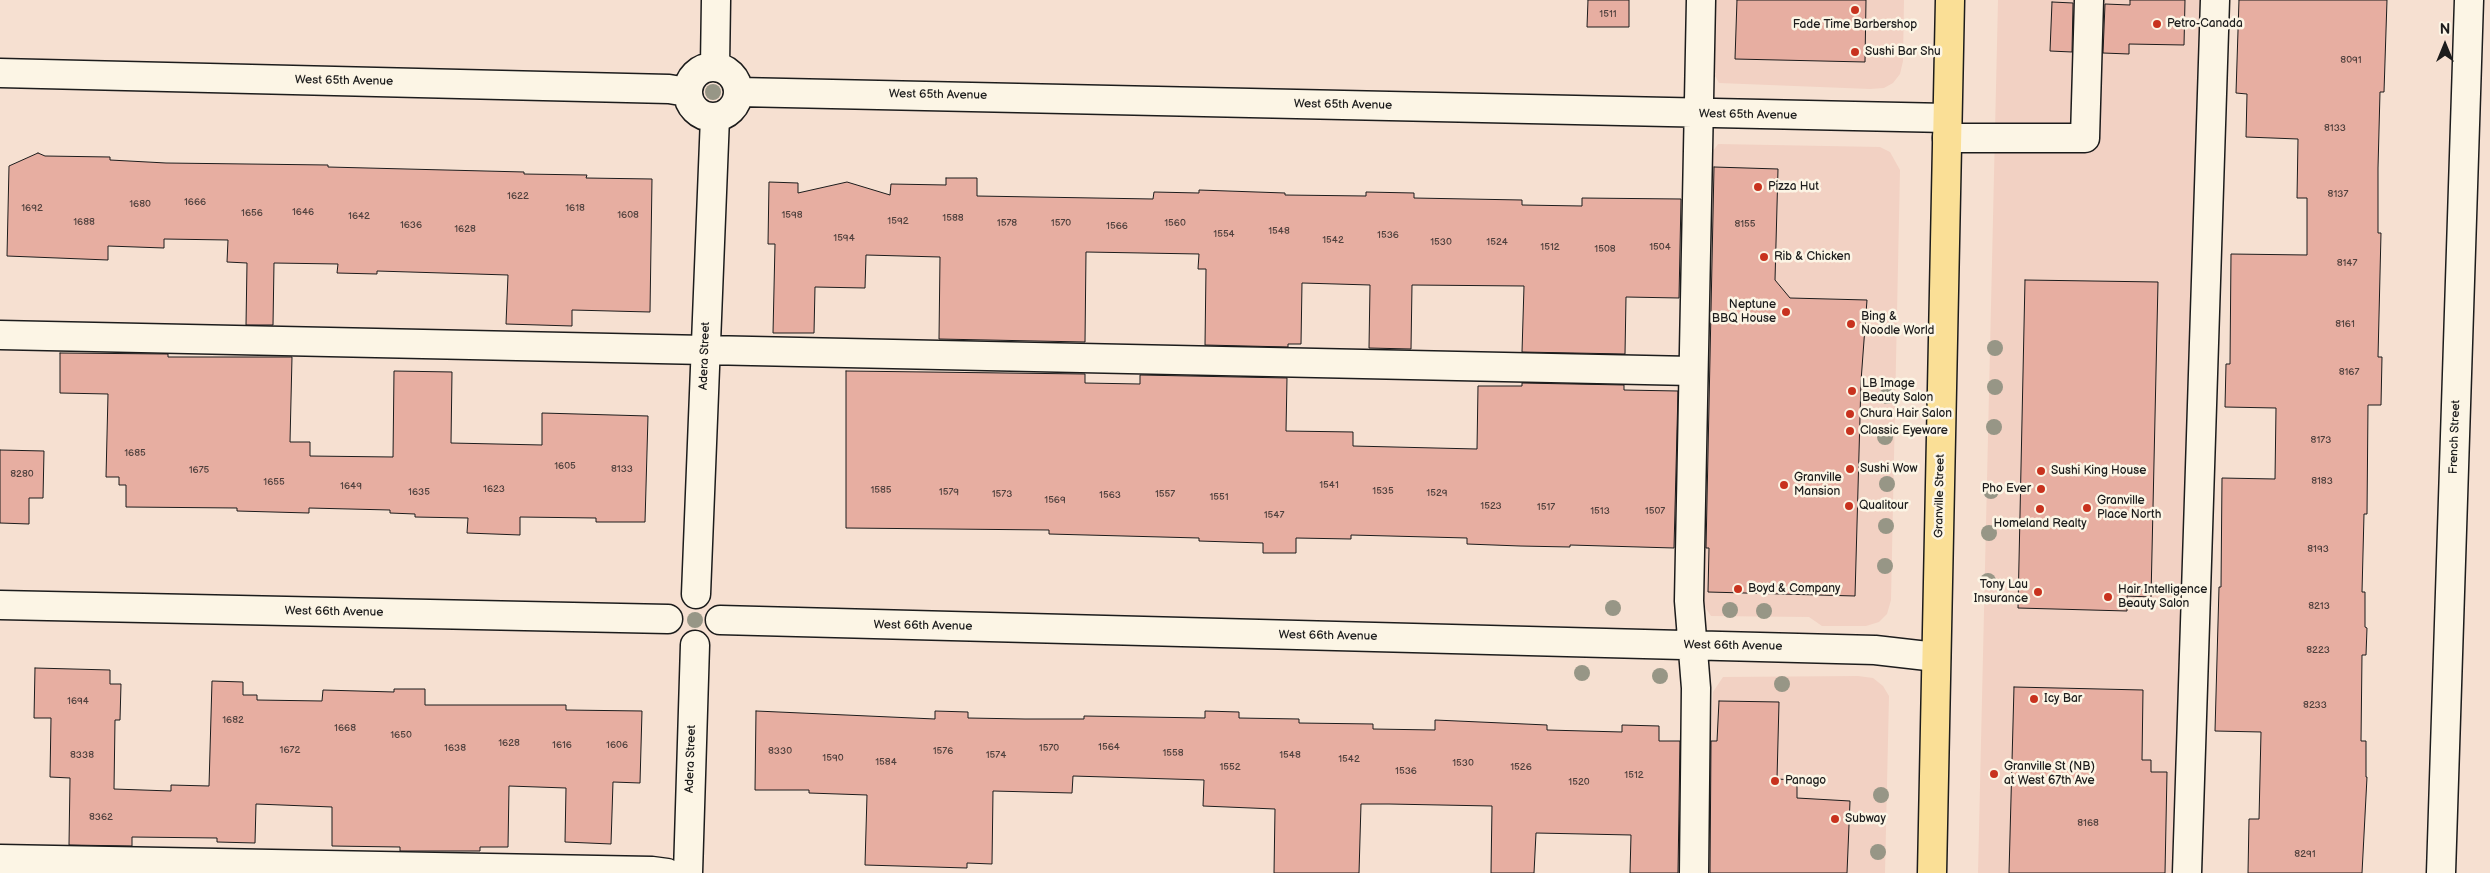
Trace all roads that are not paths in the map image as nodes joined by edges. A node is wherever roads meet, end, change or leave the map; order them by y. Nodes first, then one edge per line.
1 (716, 0) edge
2 (1701, 0) edge
3 (1950, 0) edge
4 (2089, 0) edge
5 (2215, 0) edge
6 (2469, 0) edge
7 (715, 66) junction
8 (0, 74) edge
9 (688, 92) junction
10 (739, 92) junction
11 (1697, 114) junction
12 (714, 117) junction
13 (1947, 128) junction
14 (0, 335) edge
15 (706, 350) junction
16 (1692, 371) junction
17 (696, 594) junction
18 (0, 605) edge
19 (668, 619) junction
20 (720, 620) junction
21 (694, 645) junction
22 (1693, 646) junction
23 (1936, 658) junction
24 (0, 859) edge
25 (667, 873) edge
26 (688, 873) edge
27 (1694, 873) edge
28 (1932, 873) edge
29 (2187, 873) edge
30 (2441, 873) edge

1 - 7 street
2 - 11 street
3 - 13 highway, Granville Street
4 - 13 street, West 65th Avenue
5 - 29 street
6 - 30 street, French Street
7 - 9 street
7 - 10 street
8 - 9 street, West 65th Avenue
9 - 12 street
10 - 11 street, West 65th Avenue
10 - 12 street
11 - 13 street, West 65th Avenue
11 - 16 street
12 - 15 street, Adera Street
13 - 23 highway, Granville Street
14 - 15 street
15 - 16 street
15 - 17 street, Adera Street
16 - 22 street
17 - 19 street
17 - 20 street
18 - 19 street, West 66th Avenue
19 - 21 street
20 - 21 street
20 - 22 street, West 66th Avenue
21 - 26 street, Adera Street
22 - 23 street, West 66th Avenue
22 - 27 street
23 - 28 highway, Granville Street
24 - 25 street

